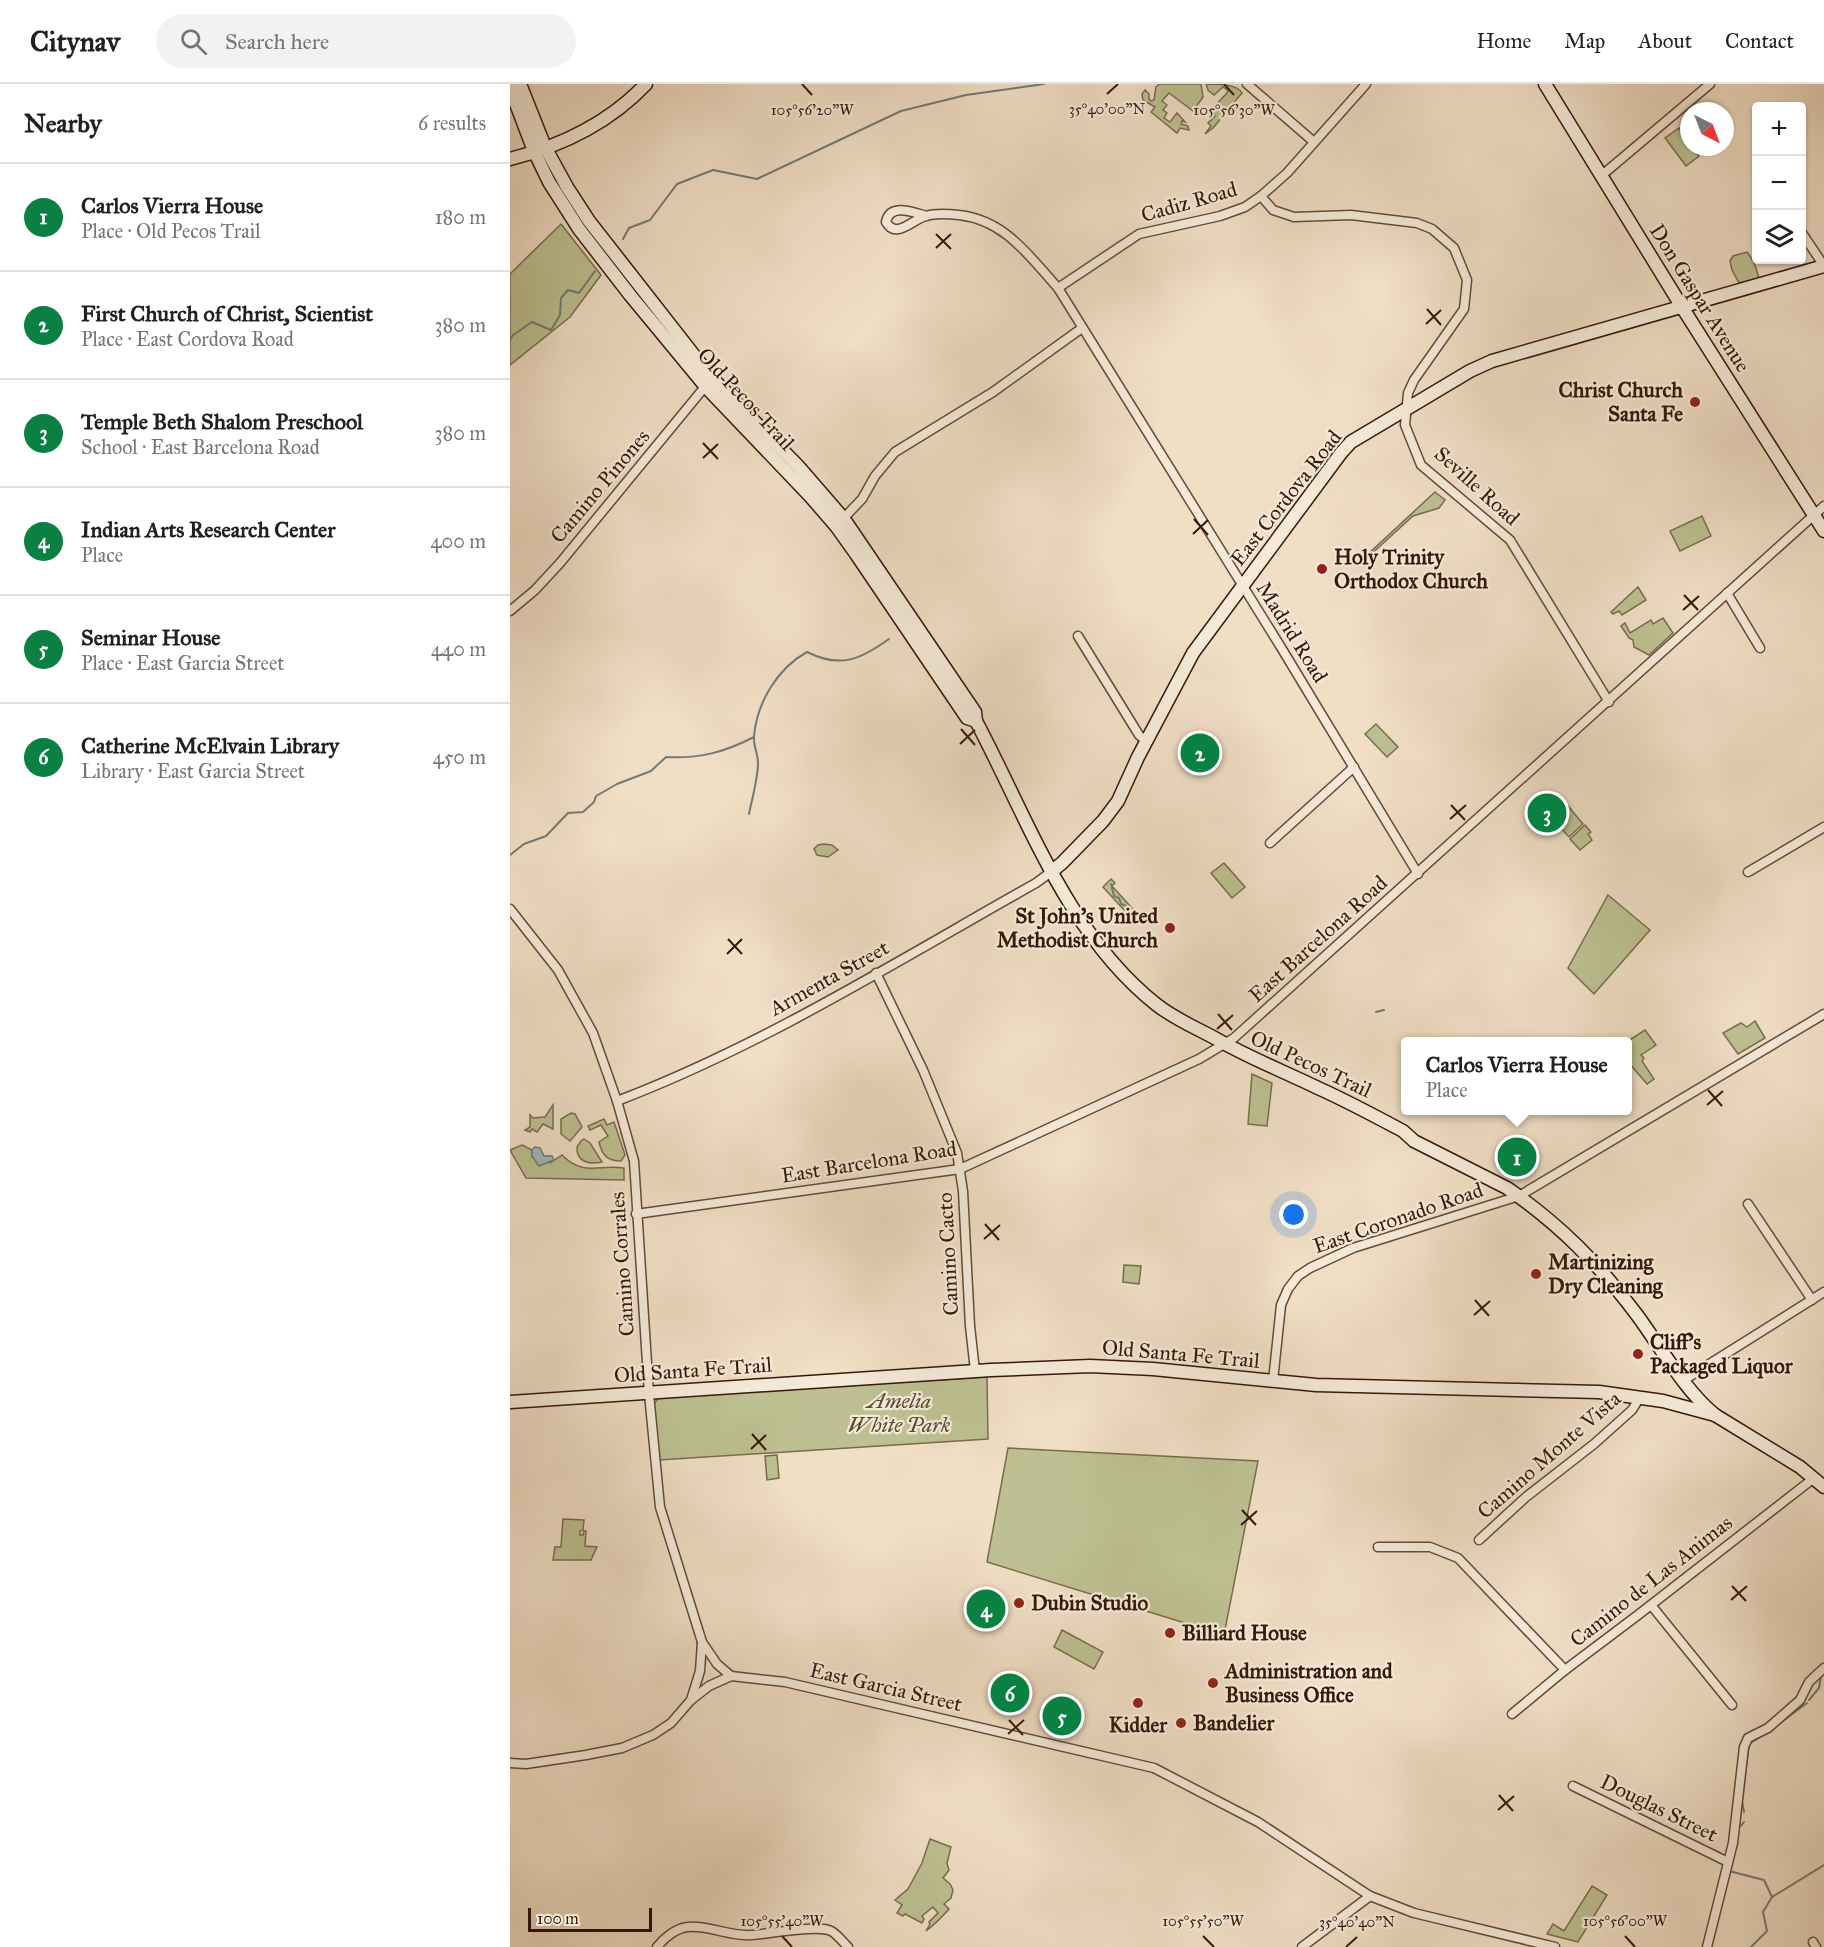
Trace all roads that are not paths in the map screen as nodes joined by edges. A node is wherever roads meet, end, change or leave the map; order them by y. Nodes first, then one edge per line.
1 (520, 84) edge
2 (646, 84) edge
3 (1247, 84) edge
4 (1366, 84) edge
5 (1545, 84) edge
6 (1710, 84) edge
7 (510, 88) edge
8 (1314, 142) junction
9 (540, 149) junction
10 (510, 159) edge
11 (1601, 176) junction
12 (1261, 196) junction
13 (927, 216) dead end
14 (1806, 239) edge
15 (1824, 266) edge
16 (1058, 288) junction
17 (1682, 308) junction
18 (1082, 328) junction
19 (709, 382) junction
20 (1405, 409) junction
21 (1824, 506) edge
22 (1814, 515) junction
23 (840, 522) junction
24 (1824, 531) edge
25 (1242, 587) junction
26 (1727, 593) junction
27 (510, 611) edge
28 (1078, 636) dead end
29 (1760, 648) dead end
30 (1609, 702) junction
31 (1146, 741) junction
32 (1354, 767) junction
33 (1824, 826) edge
34 (1270, 843) dead end
35 (1051, 872) junction
36 (1748, 872) dead end
37 (1418, 874) junction
38 (510, 909) edge
39 (876, 973) junction
40 (1824, 1014) edge
41 (1225, 1044) junction
42 (617, 1101) junction
43 (960, 1169) junction
44 (1519, 1196) junction
45 (1748, 1204) dead end
46 (636, 1214) junction
47 (1824, 1292) edge
48 (1812, 1300) junction
49 (975, 1371) junction
50 (1684, 1380) junction
51 (1274, 1381) junction
52 (649, 1394) junction
53 (1640, 1397) junction
54 (510, 1401) edge
55 (1663, 1401) junction
56 (1715, 1415) junction
57 (1814, 1478) junction
58 (1824, 1487) edge
59 (1479, 1540) dead end
60 (1378, 1547) dead end
61 (1651, 1605) junction
62 (702, 1642) junction
63 (1824, 1668) edge
64 (1564, 1670) junction
65 (732, 1676) junction
66 (691, 1700) junction
67 (1732, 1705) dead end
68 (1512, 1714) dead end
69 (510, 1763) edge
70 (1573, 1786) dead end
71 (1728, 1862) junction
72 (1370, 1896) junction
73 (657, 1947) edge
74 (848, 1947) edge
75 (1302, 1947) edge
76 (1555, 1947) edge
77 (1707, 1947) edge

1 - 9 street, Old Pecos Trail
2 - 9 street
3 - 8 street
4 - 8 street, Cadiz Road
5 - 11 street, Don Gaspar Avenue
6 - 11 street
7 - 9 street, Old Pecos Trail
8 - 12 street, Cadiz Road
9 - 10 street
9 - 19 street, Old Pecos Trail
11 - 17 street, Don Gaspar Avenue
12 - 16 street, Cadiz Road
12 - 20 street, Seville Road
13 - 16 street, Madrid Road
14 - 15 street
15 - 17 street, East Cordova Road
16 - 18 street, Madrid Road
17 - 20 street, East Cordova Road
17 - 22 street, Don Gaspar Avenue
18 - 23 street
18 - 25 street, Madrid Road
19 - 23 street, Old Pecos Trail
19 - 27 street, Camino Pinones
20 - 25 street, East Cordova Road
20 - 30 street, Seville Road
21 - 22 street, East Barcelona Road
22 - 24 street, Don Gaspar Avenue
22 - 26 street, East Barcelona Road
23 - 35 street, Old Pecos Trail
25 - 31 street, East Cordova Road
25 - 32 street, Madrid Road
26 - 29 street
26 - 30 street, East Barcelona Road
28 - 31 street
30 - 37 street, East Barcelona Road
31 - 35 street, East Cordova Road
32 - 34 street
32 - 37 street, Madrid Road
33 - 36 street
35 - 39 street, Armenta Street
35 - 41 street, Old Pecos Trail
37 - 41 street, East Barcelona Road
38 - 42 street, Camino Corrales
39 - 42 street, Armenta Street
39 - 43 street, Camino Cacto
40 - 44 street, East Coronado Road
41 - 43 street, East Barcelona Road
41 - 44 street, Old Pecos Trail
42 - 46 street, Camino Corrales
43 - 46 street, East Barcelona Road
43 - 49 street, Camino Cacto
44 - 50 street, Old Pecos Trail
44 - 51 street, East Coronado Road
45 - 48 street
46 - 52 street, Camino Corrales
47 - 48 street
48 - 50 street
49 - 51 street, Old Santa Fe Trail
49 - 52 street, Old Santa Fe Trail
50 - 55 street
50 - 56 street, Old Pecos Trail
51 - 53 street, Old Santa Fe Trail
52 - 54 street, Old Santa Fe Trail
52 - 62 street, Camino Corrales
53 - 55 street, Old Santa Fe Trail
53 - 59 street, Camino Monte Vista
55 - 56 street, Old Santa Fe Trail
56 - 57 street, Old Santa Fe Trail
57 - 58 street, Old Santa Fe Trail
57 - 61 street, Camino de Las Animas
60 - 64 street
61 - 64 street, Camino de Las Animas
61 - 67 street
62 - 65 street, Camino Corrales
62 - 66 street, Camino Corrales
63 - 71 street
64 - 68 street, Camino de Las Animas
65 - 66 street
65 - 72 street, East Garcia Street
66 - 69 street
70 - 71 street, Douglas Street
71 - 77 street
72 - 75 street
72 - 76 street, East Garcia Street
73 - 74 street

